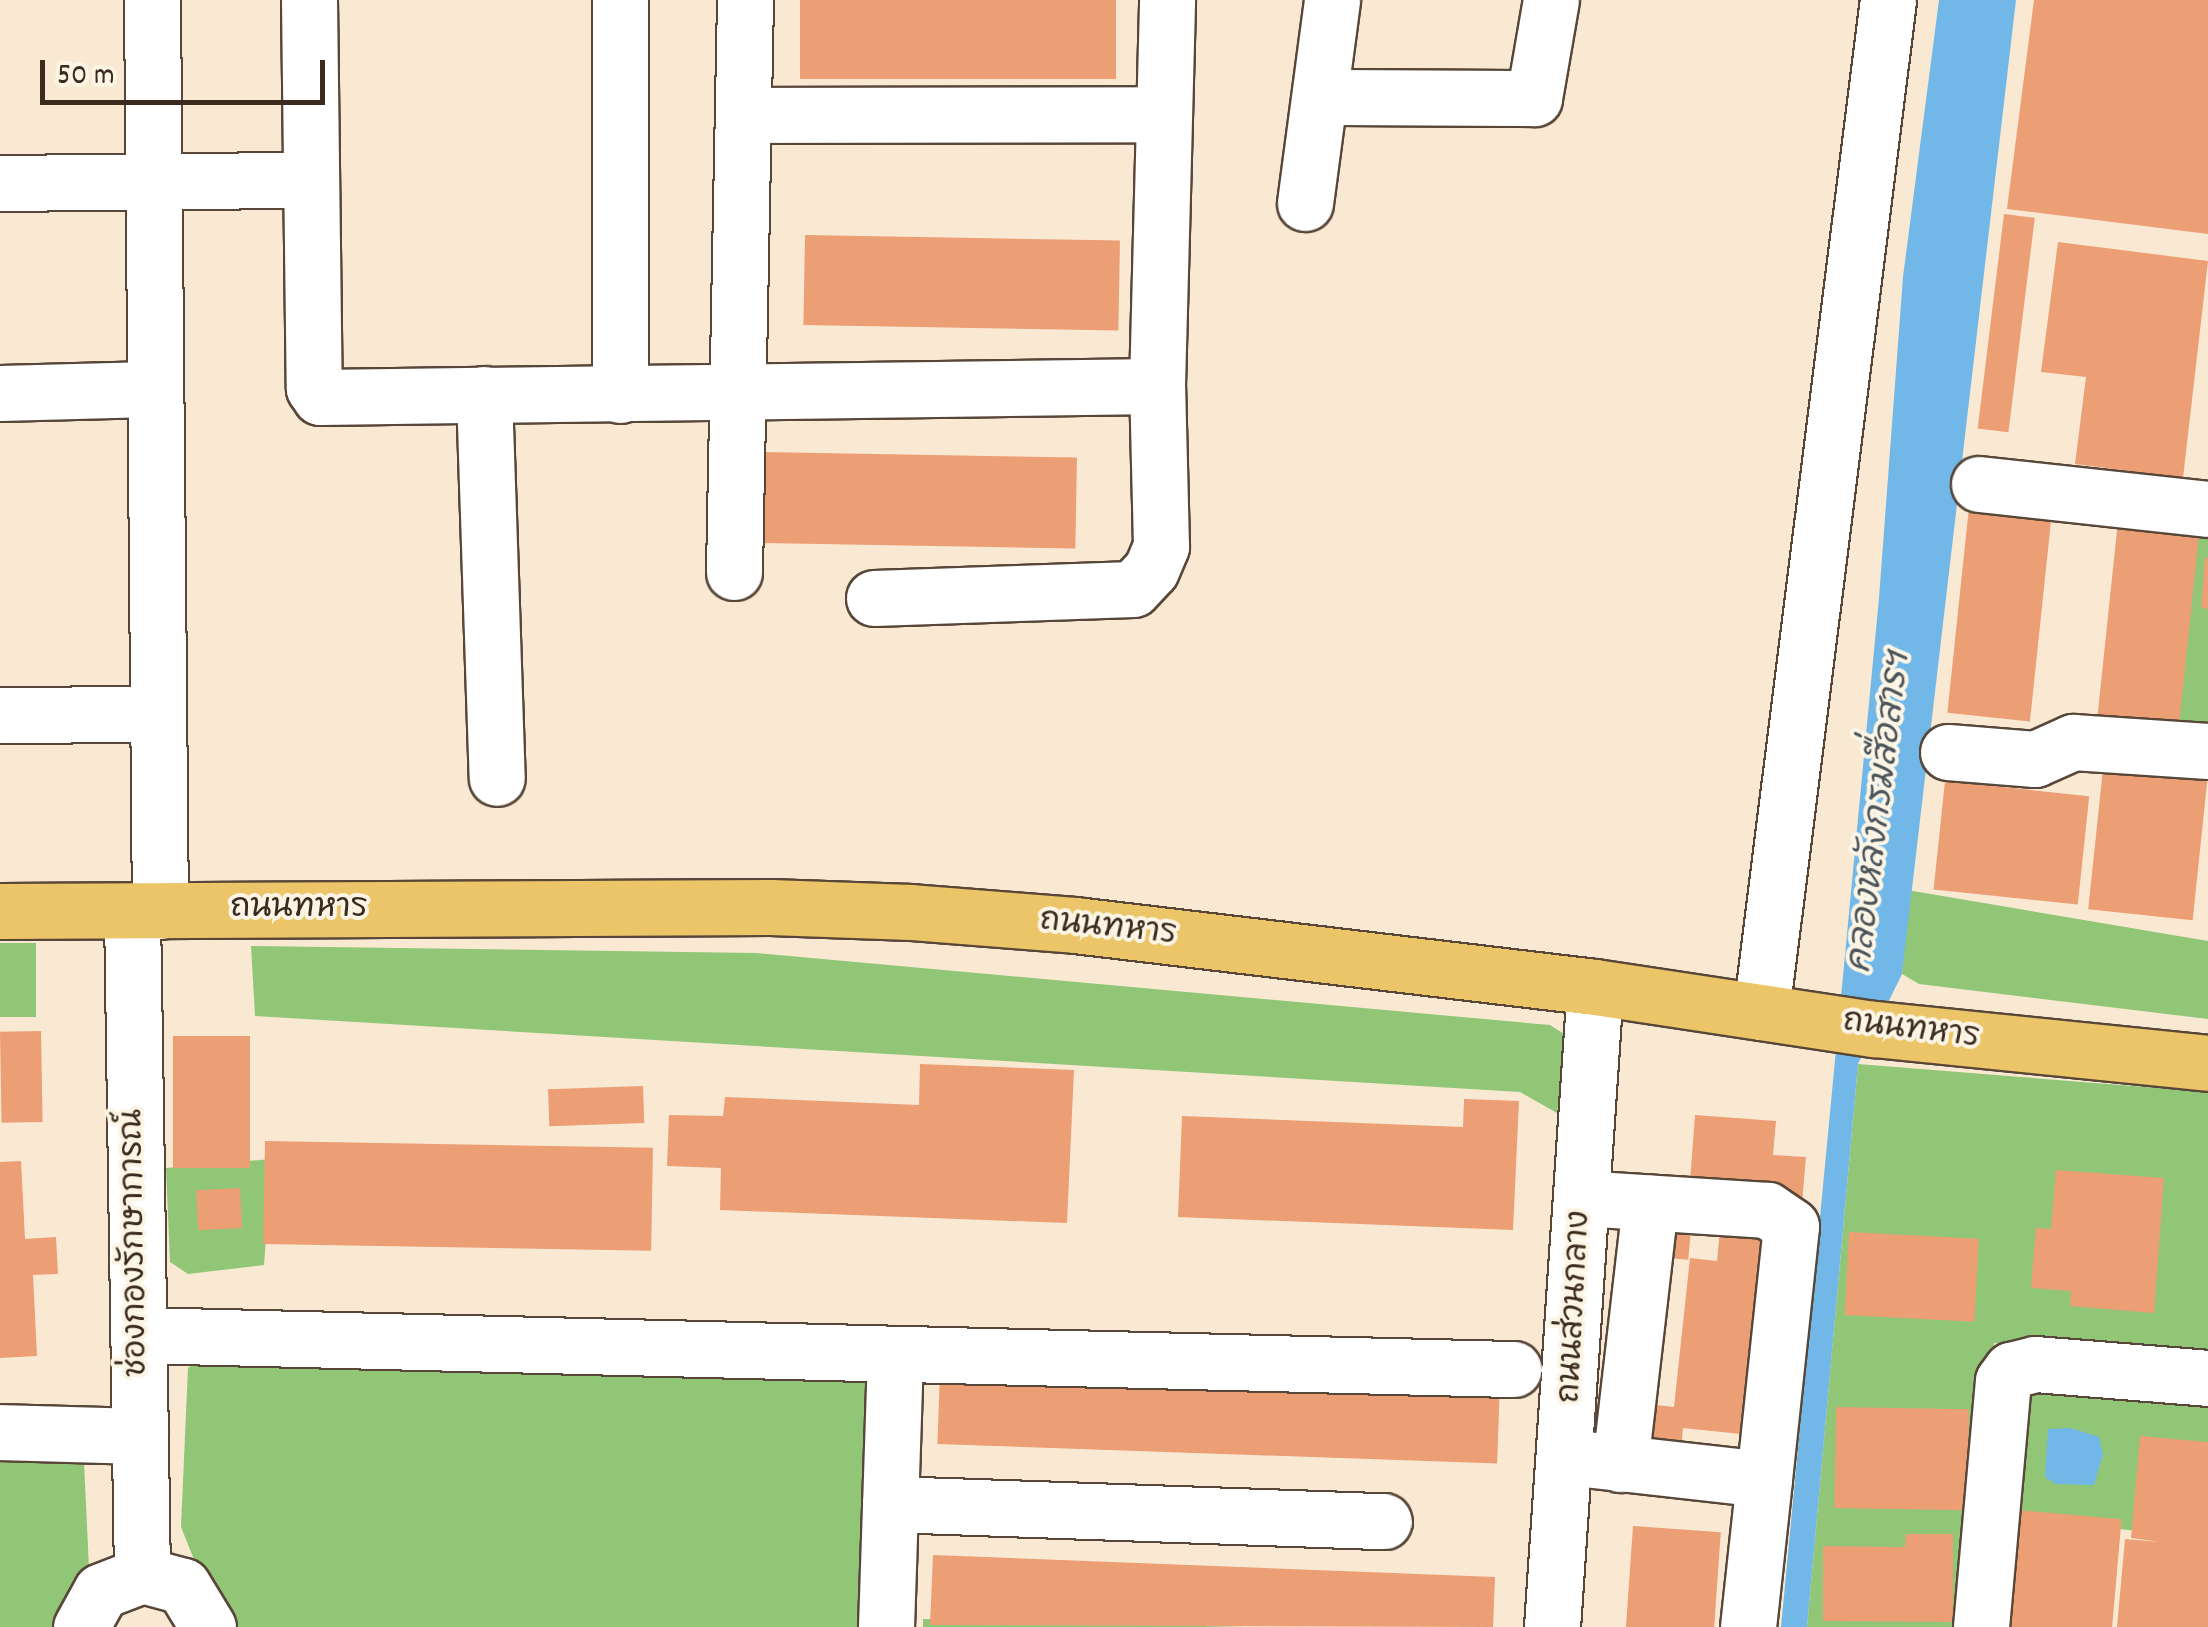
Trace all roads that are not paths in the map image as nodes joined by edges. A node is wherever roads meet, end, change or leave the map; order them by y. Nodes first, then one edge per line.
1 (152, 0) edge
2 (310, 0) edge
3 (620, 0) edge
4 (745, 0) edge
5 (1167, 0) edge
6 (1332, 0) edge
7 (1551, 0) edge
8 (1888, 0) edge
9 (1320, 96) junction
10 (1164, 114) junction
11 (743, 115) junction
12 (153, 177) junction
13 (312, 180) junction
14 (0, 182) edge
15 (1306, 203) dead end
16 (1157, 386) junction
17 (151, 389) junction
18 (0, 393) edge
19 (484, 394) junction
20 (620, 395) junction
21 (736, 395) junction
22 (1979, 484) dead end
23 (2208, 509) edge
24 (734, 572) dead end
25 (874, 598) dead end
26 (156, 714) junction
27 (0, 715) edge
28 (2208, 751) edge
29 (1948, 752) dead end
30 (498, 778) dead end
31 (146, 911) junction
32 (0, 912) edge
33 (1595, 987) junction
34 (1779, 1015) junction
35 (2208, 1063) edge
36 (1583, 1198) junction
37 (1650, 1203) junction
38 (139, 1335) junction
39 (895, 1354) junction
40 (1514, 1369) dead end
41 (2208, 1378) edge
42 (0, 1432) edge
43 (140, 1436) junction
44 (1593, 1460) junction
45 (1764, 1480) junction
46 (890, 1504) junction
47 (1384, 1521) dead end
48 (142, 1574) junction
49 (81, 1627) edge
50 (208, 1627) edge
51 (886, 1627) edge
52 (1552, 1627) edge
53 (1748, 1627) edge
54 (1980, 1627) edge

1 - 12 street, ช่องกองรักษาการณ์
2 - 13 street
3 - 20 street
4 - 11 street
5 - 10 street
6 - 9 street
7 - 9 street
8 - 34 street
9 - 15 street
10 - 11 street
10 - 16 street
11 - 21 street
12 - 13 street
12 - 14 street
12 - 17 street, ช่องกองรักษาการณ์
13 - 19 street
16 - 21 street
16 - 25 street
17 - 18 street
17 - 26 street, ช่องกองรักษาการณ์
19 - 20 street
19 - 30 street
20 - 21 street
21 - 24 street
22 - 23 street
26 - 27 street
26 - 31 street, ช่องกองรักษาการณ์
28 - 29 street
31 - 32 main road, ถนนทหาร
31 - 33 main road, ถนนทหาร
31 - 38 street, ช่องกองรักษาการณ์
33 - 34 main road, ถนนทหาร
33 - 36 street, ถนนส่วนกลาง
34 - 35 main road, ถนนทหาร
36 - 37 street
36 - 44 street, ถนนส่วนกลาง
37 - 44 street
37 - 45 street
38 - 39 street
38 - 43 street, ช่องกองรักษาการณ์
39 - 40 street
39 - 46 street
41 - 54 street
42 - 43 street
43 - 48 street, ช่องกองรักษาการณ์
44 - 45 street
44 - 52 street, ถนนส่วนกลาง
45 - 53 street
46 - 47 street
46 - 51 street
48 - 49 street
48 - 50 street

